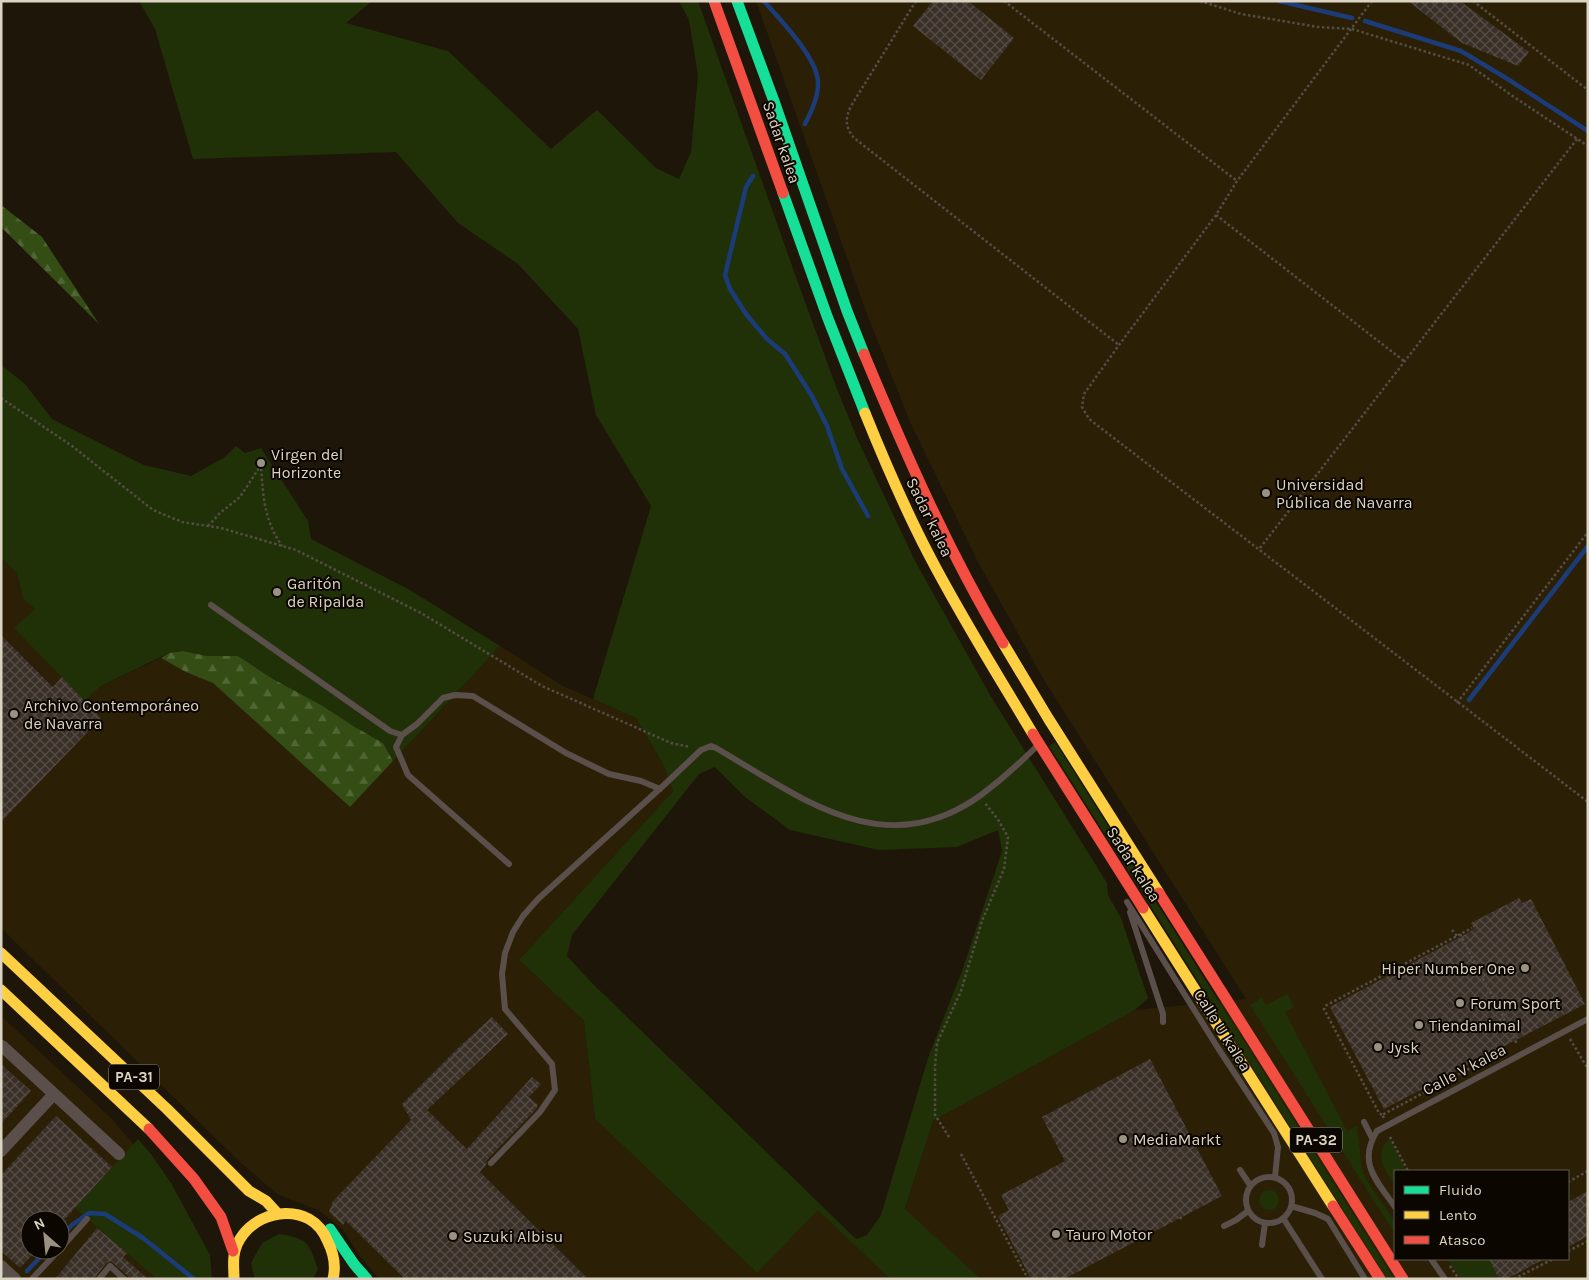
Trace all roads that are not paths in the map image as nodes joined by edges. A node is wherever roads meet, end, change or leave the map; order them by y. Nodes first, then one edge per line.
1 (714, 1) edge
2 (737, 1) edge
3 (211, 605) dead end
4 (1057, 733) junction
5 (402, 735) junction
6 (1039, 744) junction
7 (660, 789) junction
8 (509, 864) dead end
9 (1116, 868) junction
10 (1127, 902) junction
11 (1, 953) edge
12 (1, 990) edge
13 (1204, 1004) joint
14 (1588, 1019) edge
15 (1163, 1022) dead end
16 (2, 1046) edge
17 (54, 1094) junction
18 (1364, 1122) dead end
19 (1372, 1138) junction
20 (1, 1151) edge
21 (120, 1154) dead end
22 (491, 1163) dead end
23 (1240, 1170) dead end
24 (1275, 1177) junction
25 (1250, 1185) junction
26 (266, 1201) junction
27 (1291, 1206) junction
28 (1394, 1206) edge
29 (1248, 1211) junction
30 (277, 1213) junction
31 (1283, 1218) junction
32 (87, 1219) dead end
33 (1265, 1223) junction
34 (1224, 1226) dead end
35 (70, 1239) edge
36 (1262, 1244) dead end
37 (233, 1251) junction
38 (50, 1260) edge
39 (1432, 1260) edge
40 (1, 1266) edge
41 (335, 1277) edge
42 (14, 1279) edge
43 (32, 1279) edge
44 (99, 1279) edge
45 (124, 1279) edge
46 (234, 1279) edge
47 (367, 1279) edge
48 (1322, 1279) edge
49 (1365, 1279) edge
50 (1380, 1279) edge
51 (1404, 1279) edge
52 (1446, 1279) edge

1 - 6 main road, Sadar kalea
2 - 4 main road, Sadar kalea
3 - 5 lane
4 - 6 street
4 - 51 main road, Sadar kalea / PA-32
5 - 7 lane
5 - 8 lane
6 - 7 lane
6 - 9 main road, Sadar kalea
7 - 22 lane
9 - 10 lane, Calle U kalea
9 - 13 main road, Sadar kalea
10 - 15 lane, Calle U kalea
10 - 24 lane, Calle U kalea
11 - 26 main road, PA-31
12 - 37 main road, PA-31
13 - 50 main road, PA-32 / PA-32
14 - 19 lane, Calle V kalea
16 - 17 street
17 - 20 street
17 - 21 street
18 - 19 lane
19 - 28 lane
23 - 25 lane
24 - 25 lane
24 - 27 lane
25 - 29 lane
26 - 30 main road, PA-31
26 - 47 main road
27 - 31 lane
27 - 49 lane
29 - 33 lane
29 - 34 lane
30 - 37 main road
30 - 41 main road
31 - 33 lane
31 - 48 lane
32 - 35 lane
33 - 36 lane
37 - 46 main road, PA-31
38 - 43 lane
39 - 52 lane
40 - 42 street
44 - 45 lane

